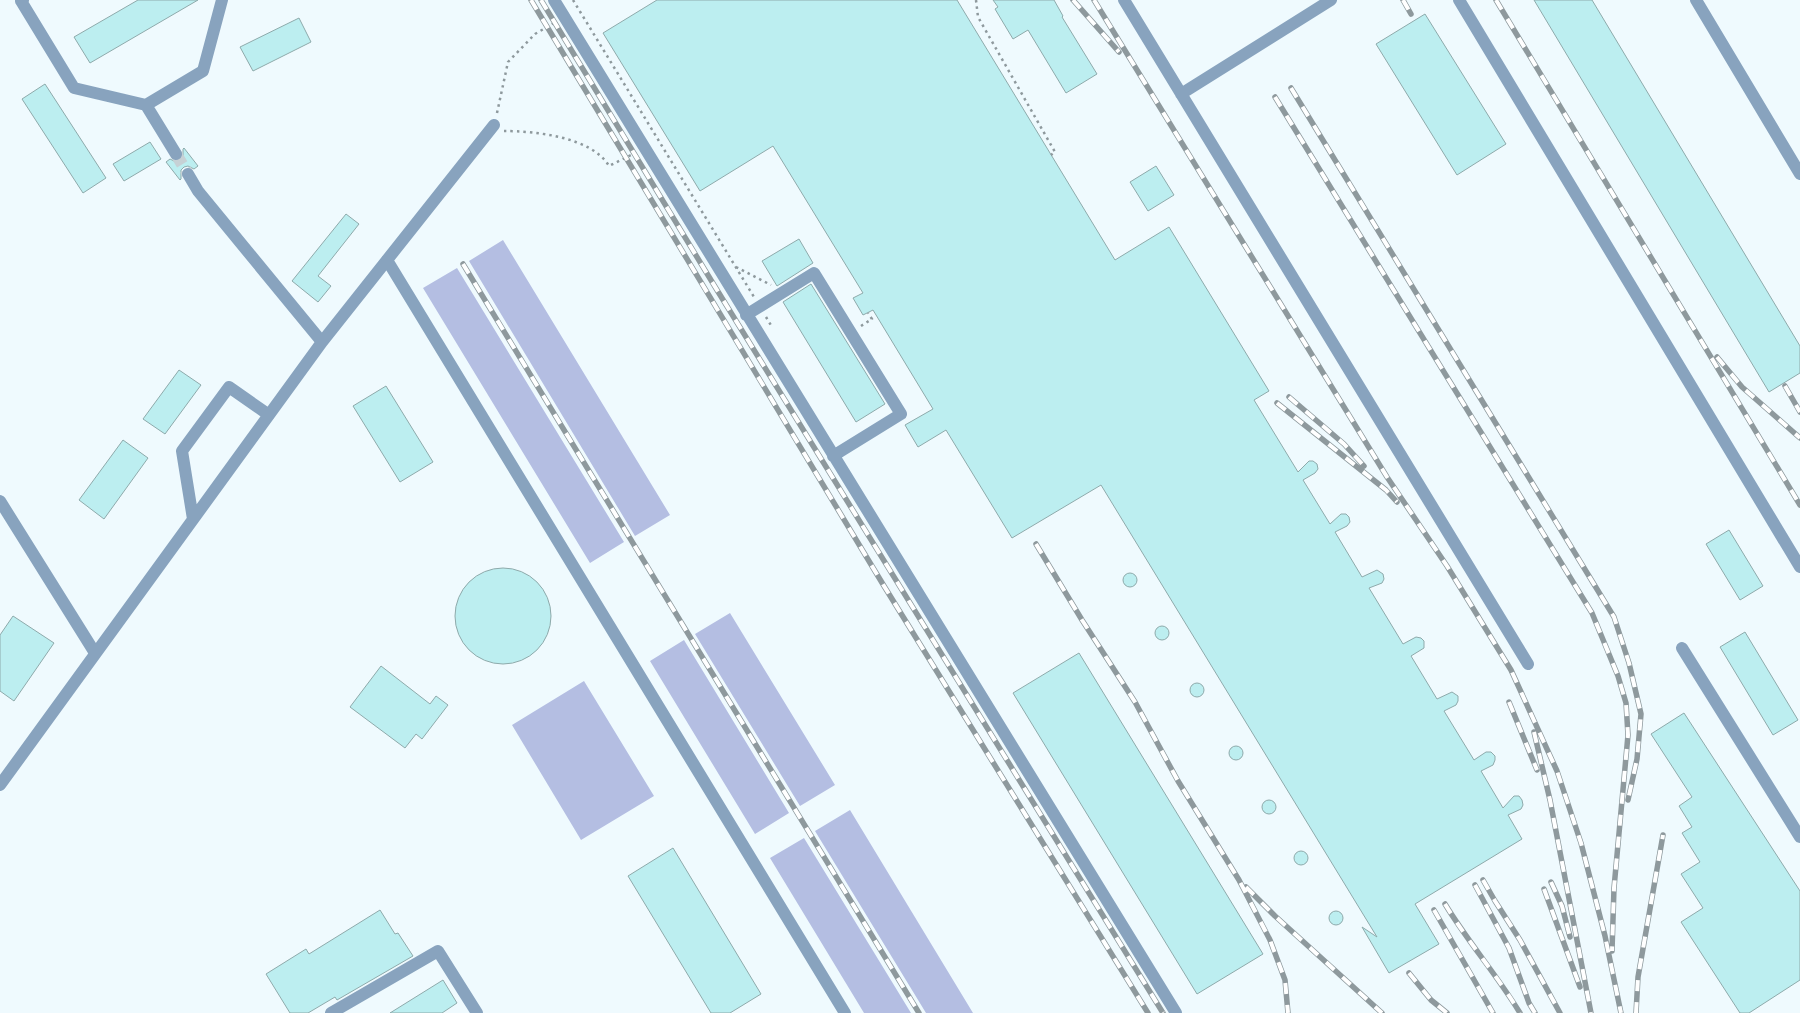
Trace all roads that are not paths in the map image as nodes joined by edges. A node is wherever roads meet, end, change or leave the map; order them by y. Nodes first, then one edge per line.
1 (23, 0) edge
2 (222, 0) edge
3 (554, 0) edge
4 (1124, 0) edge
5 (1332, 0) edge
6 (1459, 0) edge
7 (1696, 0) edge
8 (1181, 94) junction
9 (146, 105) junction
10 (498, 128) road end
11 (176, 154) tunnel mouth
12 (188, 174) tunnel mouth
13 (1800, 174) edge
14 (387, 260) junction
15 (746, 315) junction
16 (322, 342) junction
17 (269, 415) junction
18 (832, 456) junction
19 (0, 502) edge
20 (193, 519) junction
21 (1800, 567) edge
22 (1682, 648) dead end
23 (95, 652) junction
24 (1528, 664) dead end
25 (0, 785) edge
26 (1800, 837) edge
27 (475, 1012) edge
28 (331, 1013) edge
29 (845, 1013) edge
30 (1176, 1013) edge

1 - 9 street
2 - 9 street
3 - 15 street
4 - 8 street
5 - 8 street
6 - 21 street
7 - 13 street
8 - 24 street
9 - 11 street
10 - 14 street
12 - 16 street
14 - 16 street
14 - 29 street
15 - 18 street
15 - 18 street
16 - 17 street
17 - 20 street
17 - 20 street
18 - 30 street
19 - 23 street
20 - 23 street
22 - 26 street
23 - 25 street
27 - 28 street

